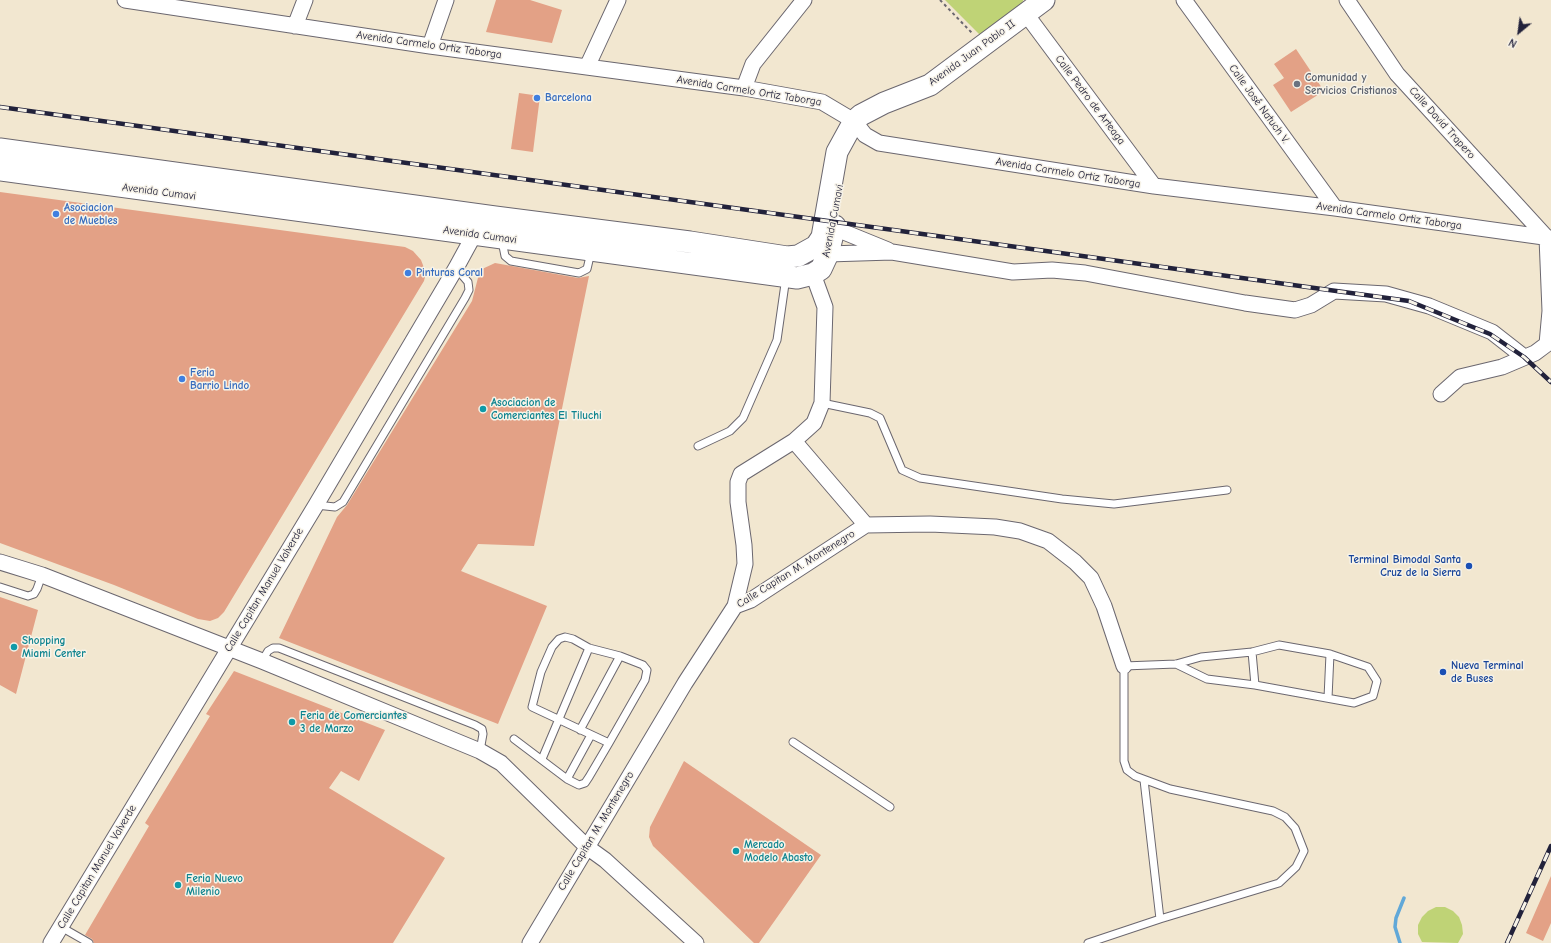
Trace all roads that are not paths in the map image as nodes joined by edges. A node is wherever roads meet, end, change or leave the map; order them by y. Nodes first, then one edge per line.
1 (124, 0) edge
2 (129, 0) edge
3 (305, 0) edge
4 (446, 0) edge
5 (618, 0) edge
6 (804, 0) edge
7 (1184, 0) edge
8 (1347, 0) edge
9 (1036, 4) edge
10 (294, 26) junction
11 (430, 46) junction
12 (587, 67) junction
13 (744, 88) junction
14 (849, 128) junction
15 (0, 149) edge
16 (0, 170) edge
17 (1154, 186) junction
18 (324, 204) junction
19 (1335, 208) junction
20 (834, 228) junction
21 (474, 234) junction
22 (1550, 235) edge
23 (690, 242) junction
24 (892, 252) junction
25 (828, 254) junction
26 (688, 264) junction
27 (456, 268) junction
28 (813, 274) junction
29 (786, 277) junction
30 (1551, 312) edge
31 (1549, 345) edge
32 (1524, 357) junction
33 (1441, 394) dead end
34 (822, 403) junction
35 (794, 441) junction
36 (698, 446) dead end
37 (1227, 490) dead end
38 (316, 505) junction
39 (866, 525) junction
40 (0, 562) edge
41 (42, 575) junction
42 (0, 588) edge
43 (735, 606) junction
44 (589, 648) junction
45 (229, 649) junction
46 (1252, 652) junction
47 (1330, 654) junction
48 (620, 656) junction
49 (262, 661) junction
50 (1176, 664) junction
51 (1124, 666) junction
52 (1255, 686) junction
53 (1328, 698) junction
54 (559, 720) junction
55 (580, 730) junction
56 (591, 735) junction
57 (514, 739) dead end
58 (793, 742) dead end
59 (609, 743) junction
60 (480, 751) junction
61 (542, 759) junction
62 (567, 780) junction
63 (1144, 780) junction
64 (890, 807) dead end
65 (587, 846) junction
66 (1160, 919) junction
67 (61, 926) junction
68 (51, 943) edge
69 (89, 943) edge
70 (530, 943) edge
71 (696, 943) edge
72 (1088, 943) edge

1 - 2 street, Avenida Carmelo Ortiz Taborga
2 - 10 street, Avenida Carmelo Ortiz Taborga
3 - 10 street
4 - 11 street
5 - 12 street
6 - 13 street
7 - 19 street, Calle José Natuch V.
8 - 22 street, Calle David Trapero
9 - 14 street, Avenida Juan Pablo II
9 - 17 street, Calle Pedro de Arteaga
10 - 11 street, Avenida Carmelo Ortiz Taborga
11 - 12 street, Avenida Carmelo Ortiz Taborga
12 - 13 street, Avenida Carmelo Ortiz Taborga
13 - 14 street, Avenida Carmelo Ortiz Taborga
14 - 17 street, Avenida Carmelo Ortiz Taborga
14 - 20 street, Avenida Cumavi
14 - 23 street, Avenida Cumavi
15 - 18 street, Avenida Cumavi
16 - 18 street, Avenida Cumavi
17 - 19 street, Avenida Carmelo Ortiz Taborga
18 - 21 street, Avenida Cumavi
18 - 23 street, Avenida Cumavi
19 - 22 street, Avenida Carmelo Ortiz Taborga
20 - 24 street
20 - 25 street, Avenida Cumavi
21 - 26 street, Avenida Cumavi
21 - 27 street, Calle Capitan Manuel Valverde
22 - 30 street
23 - 26 street
24 - 25 street
24 - 32 street
25 - 28 street, Avenida Cumavi
26 - 29 street, Avenida Cumavi
27 - 38 street, Calle Capitan Manuel Valverde
27 - 38 lane
28 - 29 street, Avenida Cumavi
28 - 34 street
29 - 36 lane
30 - 31 street
31 - 32 street
32 - 33 street
34 - 35 street
34 - 37 lane
35 - 39 street
35 - 43 street
38 - 45 street, Calle Capitan Manuel Valverde
39 - 43 street, Calle Capitan M. Montenegro
39 - 51 street, Calle Capitan M. Montenegro
40 - 41 street
41 - 42 lane
41 - 45 street
43 - 65 street, Calle Capitan M. Montenegro
44 - 48 lane
44 - 54 lane
44 - 54 lane
45 - 49 street
45 - 67 street, Calle Capitan Manuel Valverde
46 - 47 lane
46 - 50 lane
46 - 52 lane
47 - 53 lane
47 - 53 lane
48 - 55 lane
48 - 59 lane
49 - 60 street
49 - 60 lane
50 - 51 lane
50 - 52 lane
51 - 63 lane
52 - 53 lane
54 - 55 lane
54 - 61 lane
55 - 56 lane
56 - 59 lane
56 - 62 lane
57 - 61 lane
58 - 64 lane
59 - 62 lane
60 - 65 street
61 - 62 lane
63 - 66 lane
63 - 66 lane
65 - 70 street, Calle Capitan M. Montenegro
65 - 71 street
66 - 72 lane
67 - 68 street, Calle Capitan Manuel Valverde
67 - 69 lane

